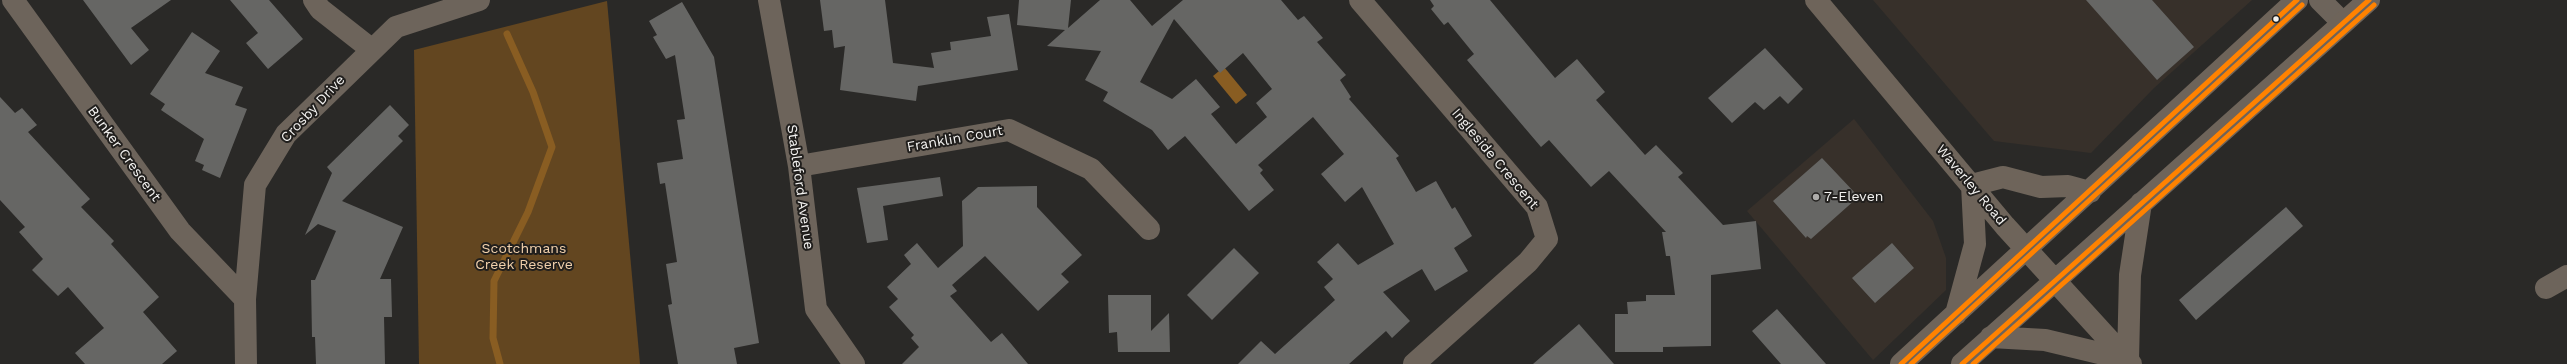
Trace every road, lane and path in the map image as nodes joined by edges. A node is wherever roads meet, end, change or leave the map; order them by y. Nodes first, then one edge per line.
1 (13, 0) edge
2 (314, 0) edge
3 (479, 0) edge
4 (769, 0) edge
5 (1360, 0) edge
6 (1816, 0) edge
7 (2297, 0) edge
8 (2320, 0) edge
9 (2369, 0) edge
10 (2343, 23) junction
11 (371, 49) junction
12 (799, 166) junction
13 (1972, 184) junction
14 (2090, 192) junction
15 (2141, 203) junction
16 (1149, 230) dead end
17 (2026, 249) junction
18 (2567, 276) edge
19 (2054, 280) junction
20 (2546, 288) dead end
21 (245, 299) junction
22 (1956, 314) junction
23 (1991, 337) junction
24 (2130, 362) edge
25 (246, 364) edge
26 (854, 364) edge
27 (1414, 364) edge
28 (1901, 364) edge
29 (1962, 364) edge

1 - 21 street, Bunker Crescent
2 - 11 street
3 - 11 street, Crosby Drive
4 - 12 street, Stableford Avenue
5 - 27 street, Ingleside Crescent
6 - 13 main road, Waverley Road
7 - 14 main road
8 - 10 street
9 - 10 main road
10 - 15 main road
11 - 21 street, Crosby Drive
12 - 16 street, Franklin Court
12 - 26 street, Stableford Avenue
13 - 14 main road
13 - 17 main road, Waverley Road
13 - 22 main road
14 - 17 main road
15 - 19 main road
15 - 24 main road
17 - 19 main road, Waverley Road
17 - 22 main road
18 - 20 street
19 - 23 main road
19 - 24 main road, Waverley Road
21 - 25 street, Crosby Drive
22 - 28 main road
23 - 24 main road
23 - 29 main road

